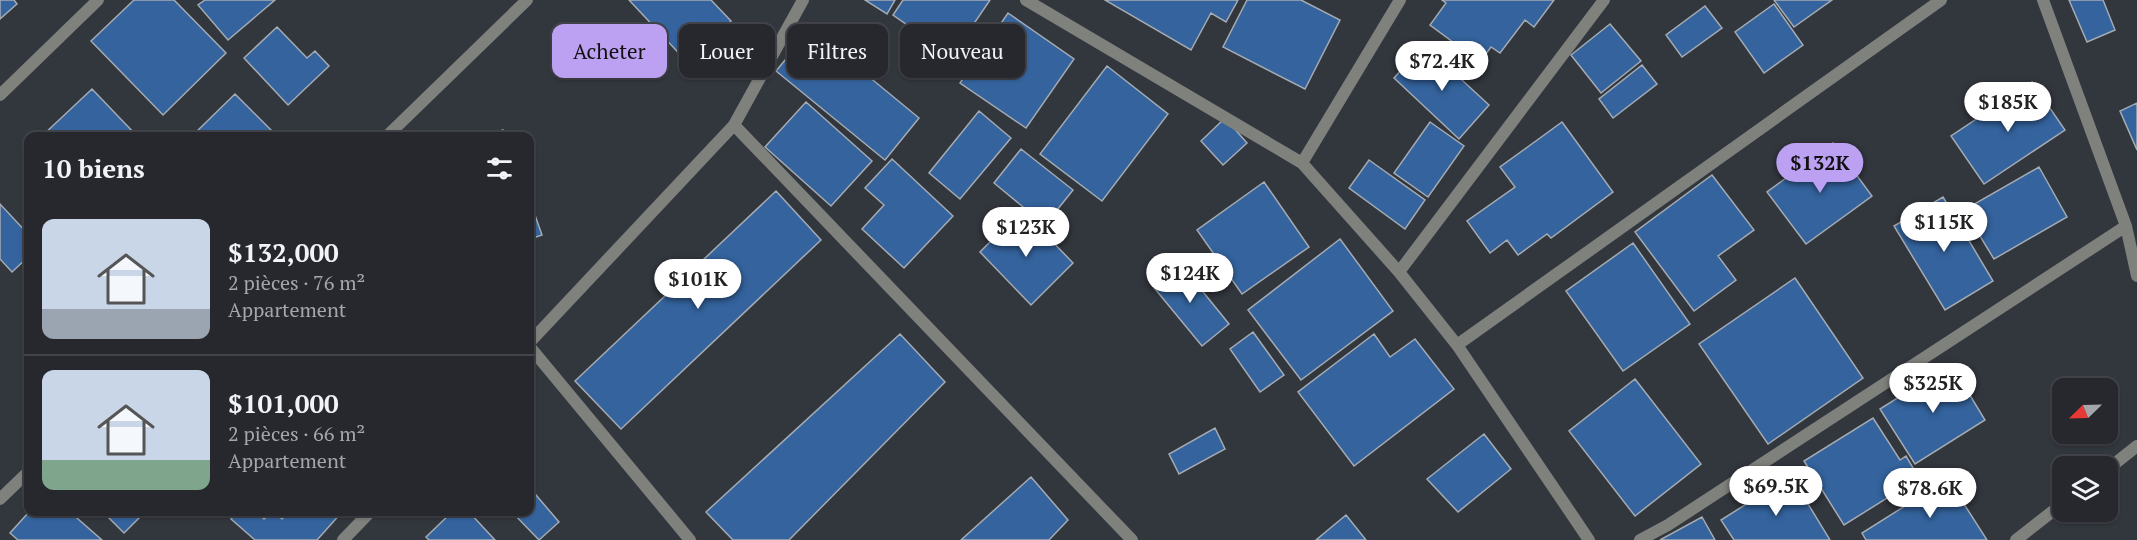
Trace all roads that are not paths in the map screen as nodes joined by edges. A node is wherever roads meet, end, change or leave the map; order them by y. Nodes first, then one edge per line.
1 (98, 0) edge
2 (527, 0) edge
3 (803, 0) edge
4 (1026, 0) edge
5 (1400, 0) edge
6 (1604, 0) edge
7 (1941, 0) edge
8 (2043, 0) edge
9 (0, 95) edge
10 (734, 125) junction
11 (391, 132) edge
12 (1302, 163) junction
13 (2126, 226) junction
14 (1399, 272) junction
15 (2137, 276) edge
16 (534, 338) edge
17 (1457, 345) junction
18 (534, 352) edge
19 (2137, 446) edge
20 (2118, 461) edge
21 (24, 476) edge
22 (0, 499) edge
23 (2052, 512) edge
24 (366, 516) edge
25 (343, 540) edge
26 (690, 540) edge
27 (1132, 540) edge
28 (1589, 540) edge
29 (1640, 540) edge
30 (2016, 540) edge

1 - 9 street
2 - 11 street
3 - 10 street
4 - 12 street
5 - 12 street
6 - 14 street
7 - 17 street
8 - 13 street
10 - 16 street
10 - 27 street
12 - 14 street
13 - 15 street
13 - 29 street
14 - 17 street
17 - 28 street
18 - 26 street
19 - 20 street
21 - 22 street
23 - 30 street
24 - 25 street

